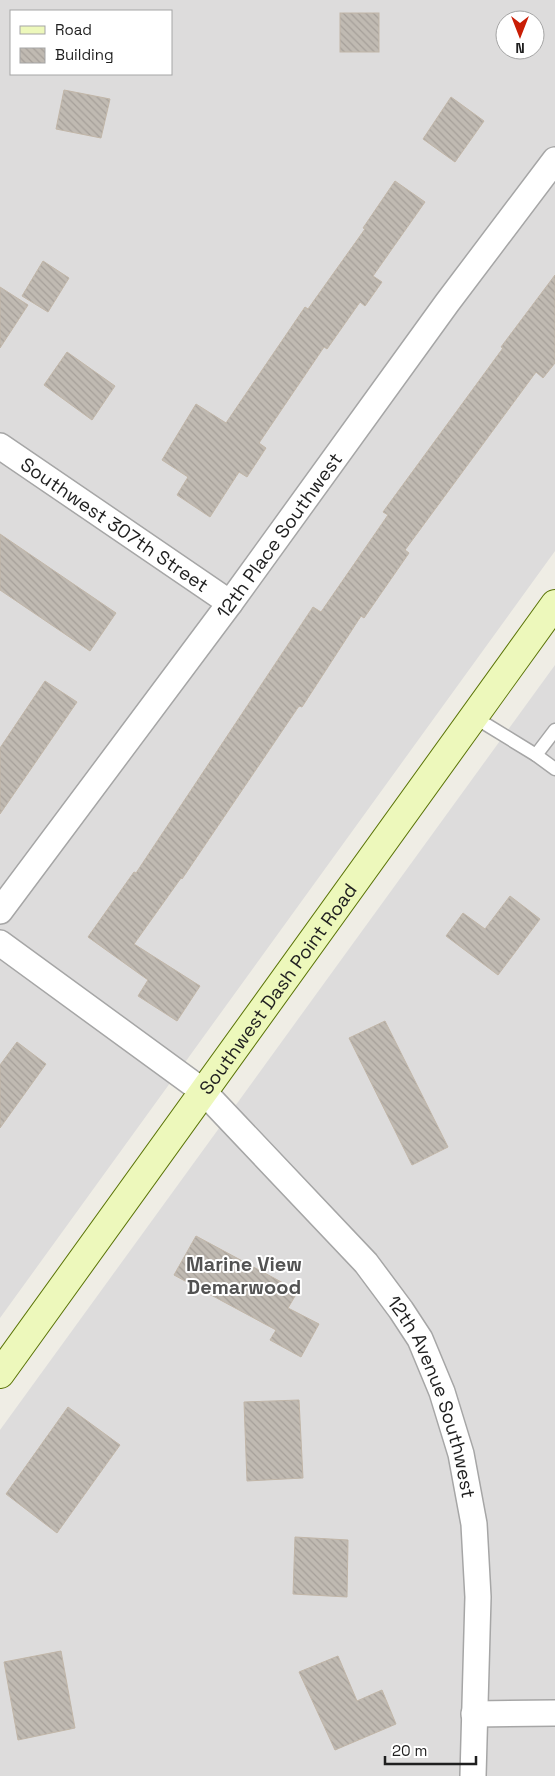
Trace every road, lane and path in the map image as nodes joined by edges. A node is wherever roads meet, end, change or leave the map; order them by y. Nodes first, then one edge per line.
1 (555, 160) edge
2 (0, 446) edge
3 (230, 603) junction
4 (555, 604) edge
5 (474, 717) junction
6 (555, 730) edge
7 (536, 756) junction
8 (555, 770) edge
9 (0, 911) edge
10 (0, 942) edge
11 (204, 1092) junction
12 (0, 1374) edge
13 (474, 1714) junction
14 (555, 1714) edge
15 (473, 1776) edge

1 - 3 street, 12th Place Southwest
2 - 3 street, Southwest 307th Street
3 - 9 street, 12th Place Southwest
4 - 5 main road, Southwest Dash Point Road
5 - 7 lane
5 - 11 main road, Southwest Dash Point Road
6 - 7 lane
7 - 8 lane
10 - 11 street, 12th Avenue Southwest
11 - 12 main road, Southwest Dash Point Road
11 - 13 street, 12th Avenue Southwest
13 - 14 street
13 - 15 street, 12th Avenue Southwest

